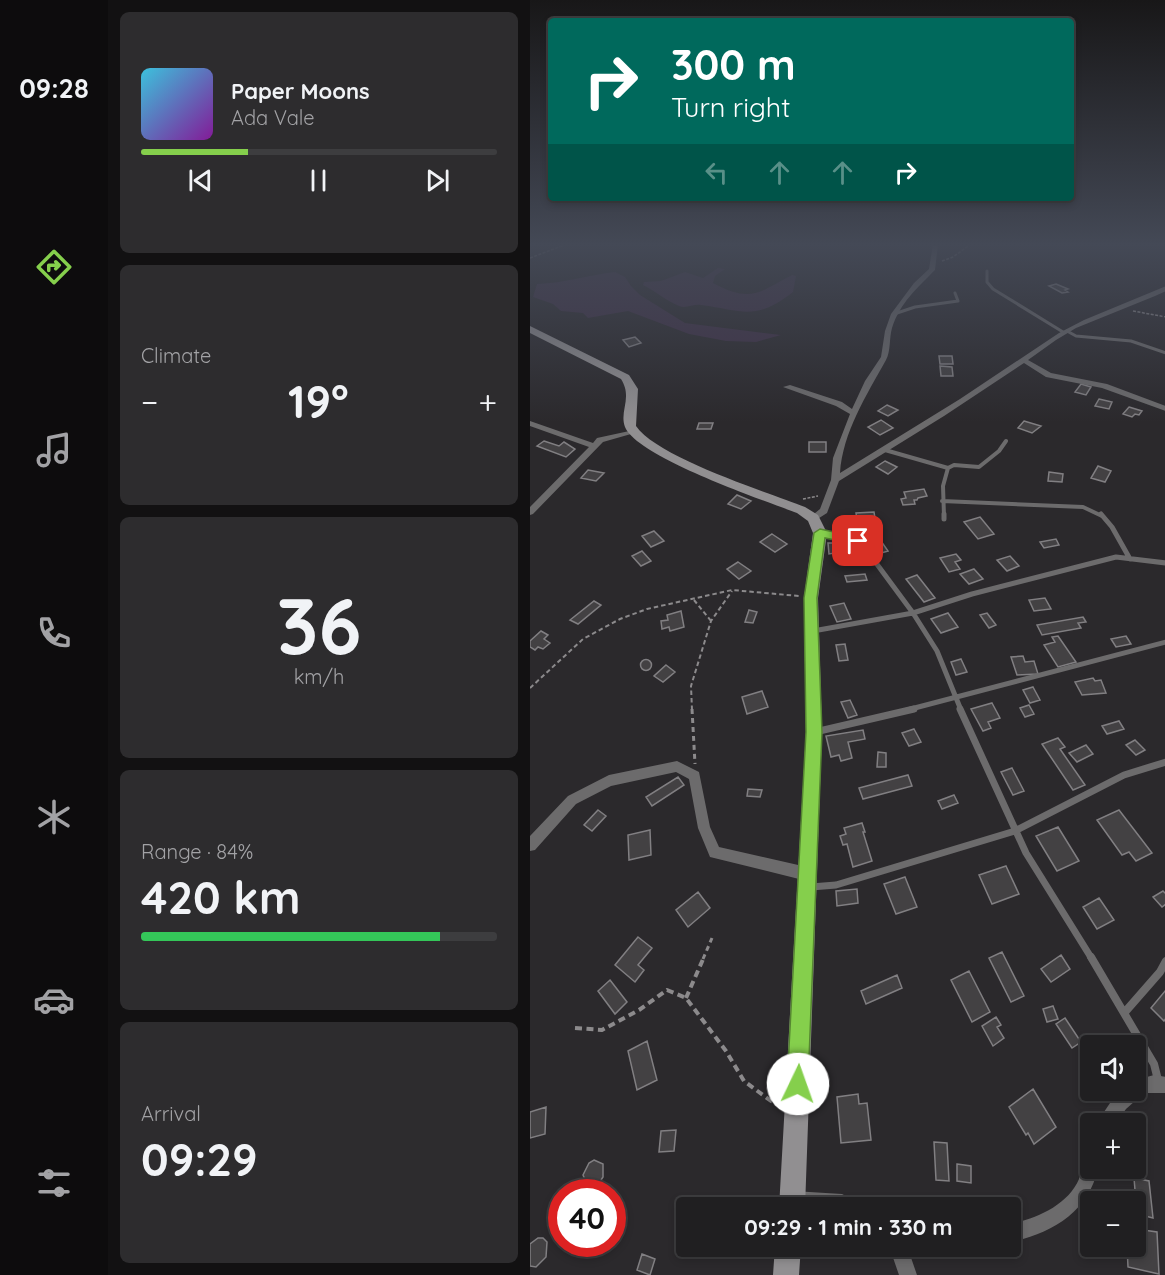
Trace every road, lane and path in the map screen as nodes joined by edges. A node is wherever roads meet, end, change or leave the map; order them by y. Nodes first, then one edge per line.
1 (902, 304) edge
2 (940, 304) edge
3 (1018, 304) edge
4 (1133, 304) edge
5 (1119, 310) junction
6 (894, 314) junction
7 (1166, 317) edge
8 (530, 329) edge
9 (1065, 331) junction
10 (1166, 353) edge
11 (1024, 360) junction
12 (787, 387) dead end
13 (1166, 409) edge
14 (854, 414) junction
15 (530, 423) edge
16 (634, 432) junction
17 (1006, 441) dead end
18 (594, 446) junction
19 (885, 450) junction
20 (948, 468) junction
21 (835, 480) junction
22 (830, 495) junction
23 (942, 501) junction
24 (792, 505) junction
25 (530, 512) edge
26 (944, 519) dead end
27 (816, 526) junction
28 (1130, 559) junction
29 (1166, 563) edge
30 (732, 590) junction
31 (811, 598) junction
32 (694, 600) junction
33 (913, 613) junction
34 (711, 621) junction
35 (813, 631) junction
36 (1166, 642) edge
37 (530, 688) edge
38 (956, 699) junction
39 (814, 732) junction
40 (1166, 762) edge
41 (695, 776) junction
42 (1015, 831) junction
43 (530, 845) edge
44 (807, 881) junction
45 (712, 938) dead end
46 (1166, 962) edge
47 (686, 998) junction
48 (1125, 1012) junction
49 (575, 1028) dead end
50 (1162, 1084) edge
51 (1146, 1085) edge
52 (1122, 1101) edge
53 (797, 1106) junction
54 (1112, 1113) edge
55 (1087, 1179) edge
56 (792, 1197) edge
57 (1021, 1232) edge
58 (787, 1257) edge
59 (902, 1257) edge
60 (786, 1275) edge
61 (908, 1275) edge

1 - 6 street
2 - 6 lane
3 - 9 lane
4 - 5 street
5 - 7 path
5 - 9 street
6 - 14 street
8 - 16 street
9 - 10 lane
9 - 11 street
11 - 13 street
11 - 19 street
12 - 14 street
14 - 21 street
15 - 18 street
16 - 18 street
16 - 24 street
17 - 20 lane
18 - 25 street
19 - 20 lane
19 - 21 street
20 - 23 lane
21 - 22 street
22 - 24 path
22 - 27 street
23 - 26 lane
23 - 28 lane
24 - 27 street
27 - 31 street
27 - 33 lane
28 - 29 lane
28 - 33 lane
30 - 31 path
30 - 32 path
30 - 34 path
31 - 35 street
32 - 34 path
32 - 37 path
33 - 35 lane
33 - 38 lane
34 - 41 path
35 - 39 street
36 - 38 lane
38 - 39 lane
38 - 42 lane
39 - 44 street
40 - 42 lane
41 - 43 street
41 - 44 street
42 - 44 lane
42 - 48 lane
44 - 53 street
45 - 47 path
46 - 48 lane
47 - 49 path
47 - 53 path
48 - 50 lane
50 - 51 street
52 - 54 street
53 - 56 street
55 - 57 street
58 - 60 street
59 - 61 street

